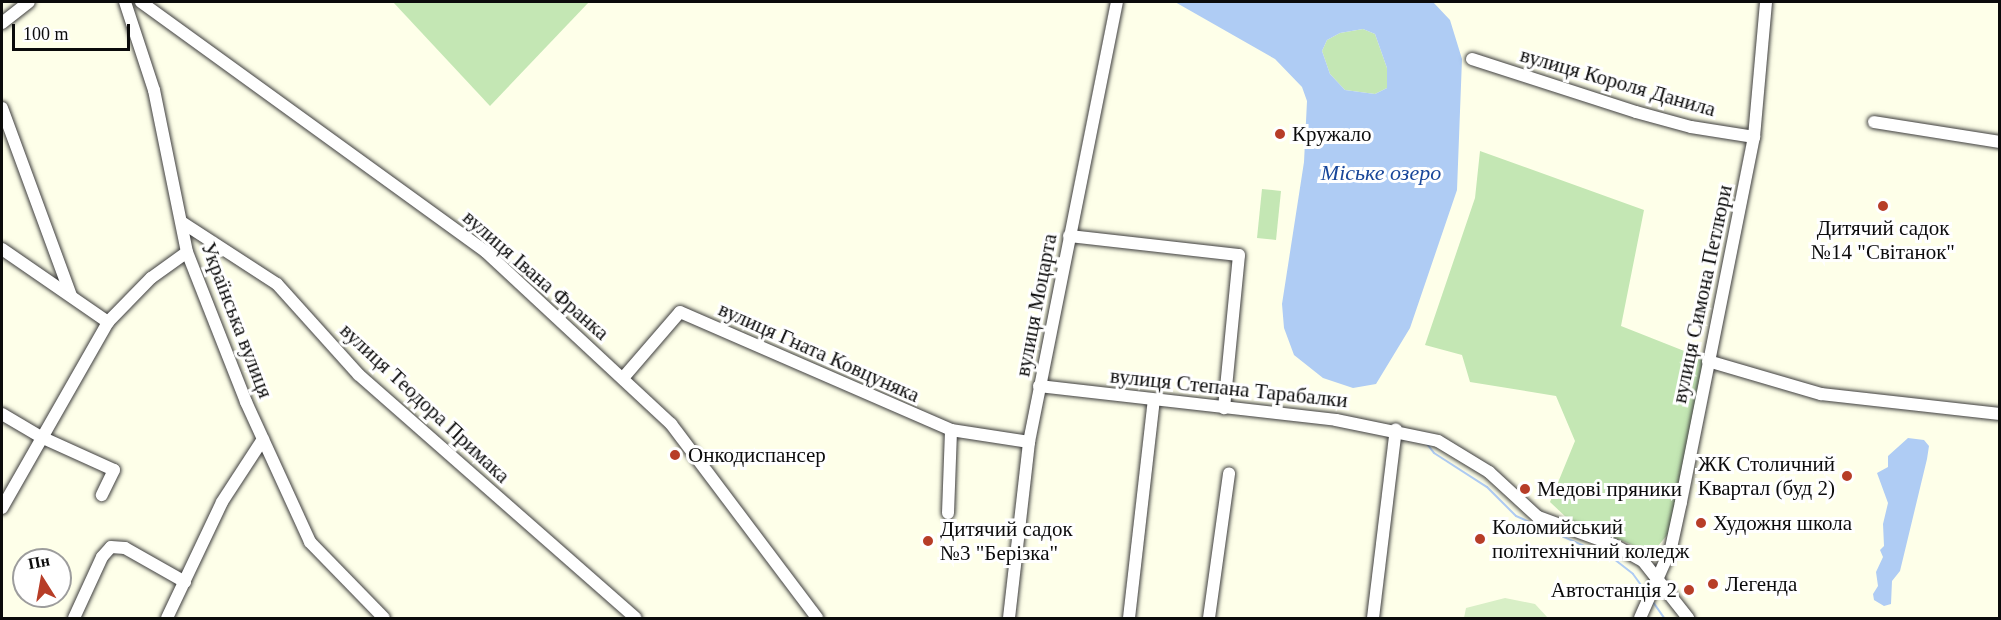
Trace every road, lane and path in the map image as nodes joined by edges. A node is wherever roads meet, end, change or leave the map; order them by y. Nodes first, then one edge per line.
1 (29, 2) edge
2 (125, 2) edge
3 (141, 2) edge
4 (1117, 2) edge
5 (1766, 2) edge
6 (2, 23) edge
7 (1472, 59) dead end
8 (2, 108) edge
9 (1874, 122) dead end
10 (6, 135) edge
11 (1754, 137) junction
12 (2000, 142) edge
13 (183, 223) junction
14 (1070, 236) junction
15 (2, 249) edge
16 (187, 252) junction
17 (70, 296) junction
18 (108, 322) junction
19 (1708, 361) junction
20 (623, 378) junction
21 (1039, 386) junction
22 (1154, 400) junction
23 (1224, 408) junction
24 (2, 414) edge
25 (2000, 414) edge
26 (1396, 429) junction
27 (951, 430) junction
28 (41, 437) junction
29 (263, 439) junction
30 (1029, 442) junction
31 (1229, 472) dead end
32 (102, 495) dead end
33 (2, 508) edge
34 (948, 513) dead end
35 (185, 582) junction
36 (1658, 584) junction
37 (1643, 615) edge
38 (74, 618) edge
39 (167, 618) edge
40 (384, 618) edge
41 (636, 618) edge
42 (817, 618) edge
43 (1009, 618) edge
44 (1129, 618) edge
45 (1209, 618) edge
46 (1373, 618) edge
47 (1688, 618) edge

1 - 6 street
2 - 13 street, Українська вулиця
3 - 20 street, вулиця Івана Франка
4 - 14 street, вулиця Моцарта
5 - 11 street, вулиця Симона Петлюри
7 - 11 street, вулиця Короля Данила
8 - 10 street
9 - 12 street
10 - 17 street
11 - 19 street, вулиця Симона Петлюри
13 - 16 street, Українська вулиця
13 - 41 street, вулиця Теодора Примака
14 - 21 street, вулиця Моцарта
14 - 23 street
15 - 17 street
16 - 18 street
16 - 29 street, Українська вулиця
17 - 18 street
18 - 28 street
19 - 25 street
19 - 36 street, вулиця Симона Петлюри
20 - 27 street, вулиця Гната Ковцуняка
20 - 42 street, вулиця Івана Франка
21 - 22 street, вулиця Степана Тарабалки
21 - 30 street, вулиця Моцарта
22 - 23 street, вулиця Степана Тарабалки
22 - 44 street
23 - 26 street, вулиця Степана Тарабалки
24 - 28 street
26 - 36 street, вулиця Степана Тарабалки
26 - 46 street
27 - 30 street, вулиця Гната Ковцуняка
27 - 34 street
28 - 32 street
28 - 33 street
29 - 35 street
29 - 40 street, Українська вулиця
30 - 43 street, вулиця Моцарта
31 - 45 street
35 - 38 street
35 - 39 street
36 - 37 street, вулиця Симона Петлюри
36 - 47 street

